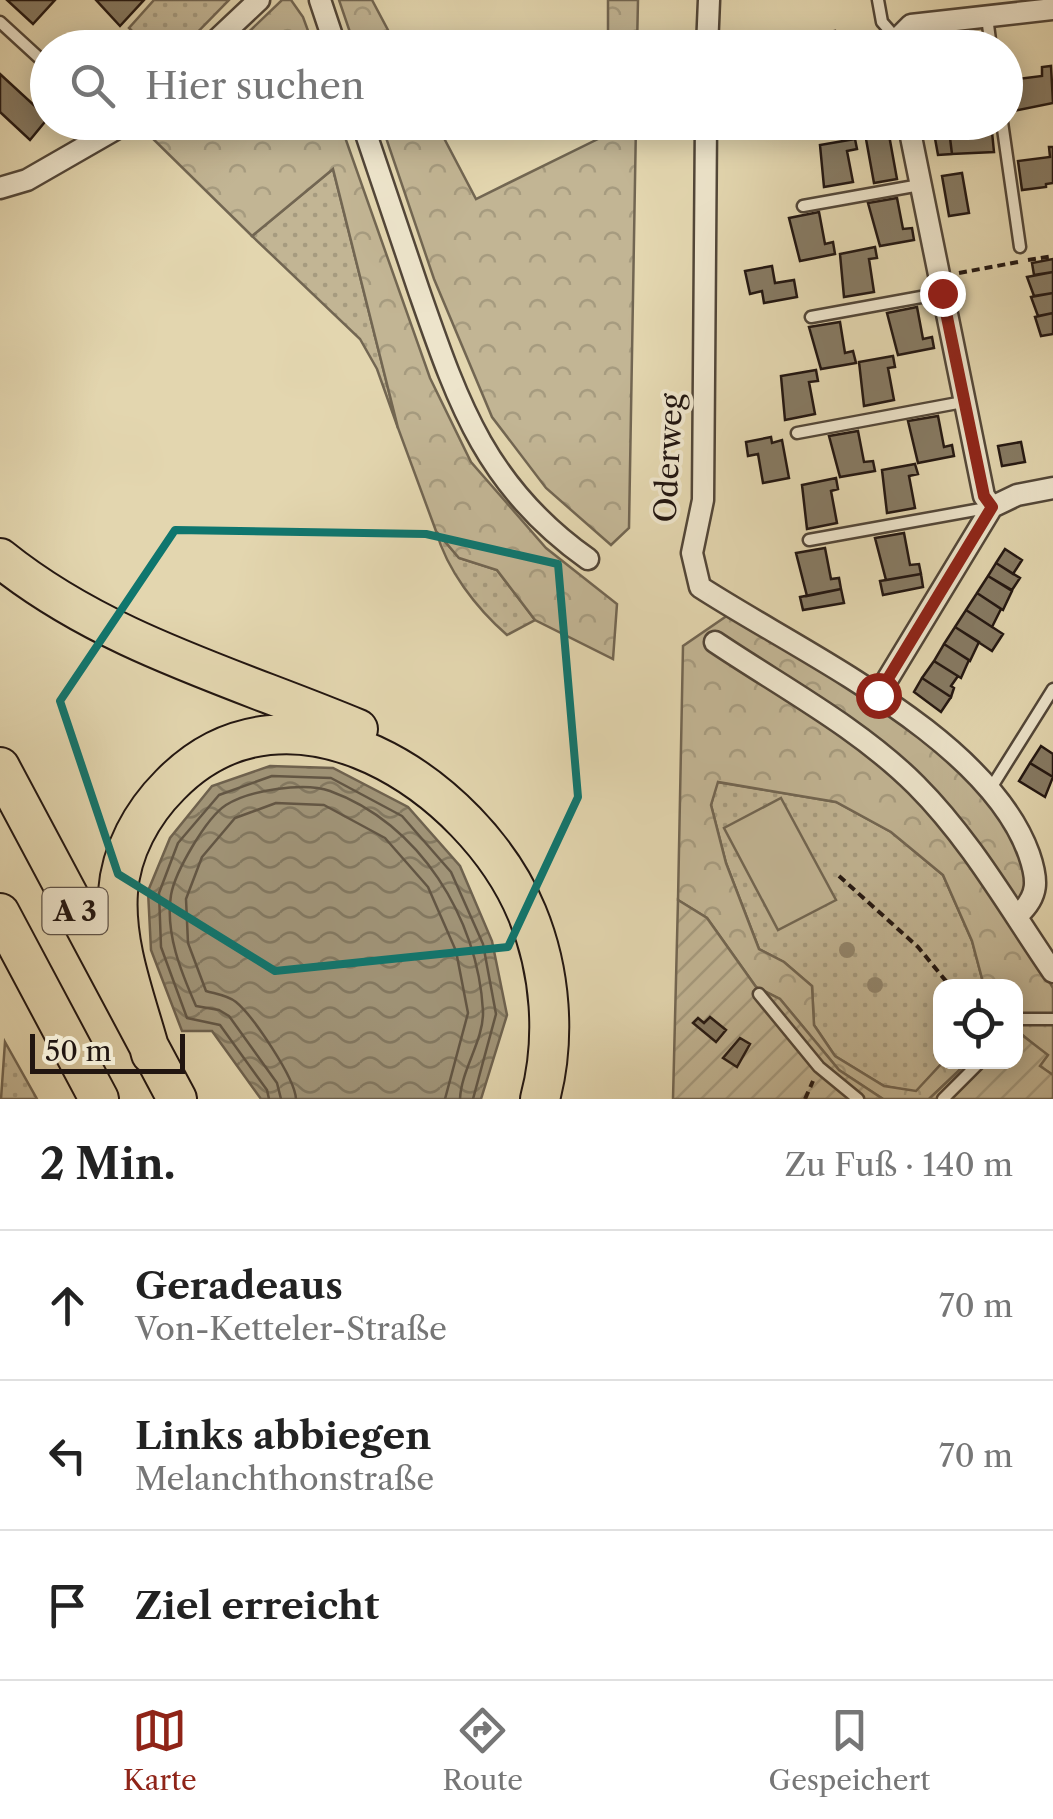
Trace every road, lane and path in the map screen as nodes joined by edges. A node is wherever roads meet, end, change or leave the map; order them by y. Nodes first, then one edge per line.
1 (259, 0) edge
2 (320, 0) edge
3 (709, 0) edge
4 (878, 0) edge
5 (1053, 9) edge
6 (979, 12) edge
7 (0, 22) edge
8 (227, 30) edge
9 (330, 30) edge
10 (708, 30) edge
11 (887, 30) edge
12 (907, 30) edge
13 (30, 50) edge
14 (86, 140) edge
15 (100, 140) edge
16 (368, 140) edge
17 (706, 140) edge
18 (912, 140) edge
19 (1005, 140) edge
20 (88, 148) junction
21 (921, 185) junction
22 (0, 188) edge
23 (804, 206) dead end
24 (1020, 247) dead end
25 (1053, 256) edge
26 (941, 285) junction
27 (811, 317) dead end
28 (963, 402) junction
29 (796, 433) dead end
30 (1053, 488) edge
31 (992, 507) junction
32 (808, 540) dead end
33 (0, 558) edge
34 (588, 559) dead end
35 (716, 642) dead end
36 (1053, 689) edge
37 (878, 695) junction
38 (0, 767) edge
39 (991, 788) junction
40 (839, 876) dead end
41 (0, 913) edge
42 (1018, 914) junction
43 (1049, 956) edge
44 (944, 979) edge
45 (759, 994) dead end
46 (1023, 1018) edge
47 (1053, 1019) edge
48 (151, 1054) junction
49 (973, 1069) edge
50 (98, 1099) edge
51 (177, 1099) edge
52 (540, 1099) edge
53 (556, 1099) edge
54 (858, 1099) edge
55 (943, 1099) edge

1 - 8 street
2 - 9 street
3 - 10 street
4 - 11 lane
5 - 6 street
6 - 12 street
7 - 13 lane
14 - 20 lane
15 - 20 street
16 - 34 street
17 - 37 street, Oderweg
18 - 21 street
19 - 24 lane
20 - 22 street
21 - 23 lane
21 - 26 street
25 - 26 path
26 - 27 lane
26 - 28 street
28 - 29 lane
28 - 31 street
30 - 31 street
31 - 32 lane
31 - 37 street
33 - 53 highway
35 - 42 street
36 - 39 lane
37 - 39 street, Oderweg
38 - 48 highway, A 3
39 - 42 street, Oderweg
40 - 44 path
41 - 50 highway, A 3
42 - 43 street
45 - 54 lane
46 - 47 lane
48 - 51 highway, A 3
48 - 52 highway
49 - 55 lane

